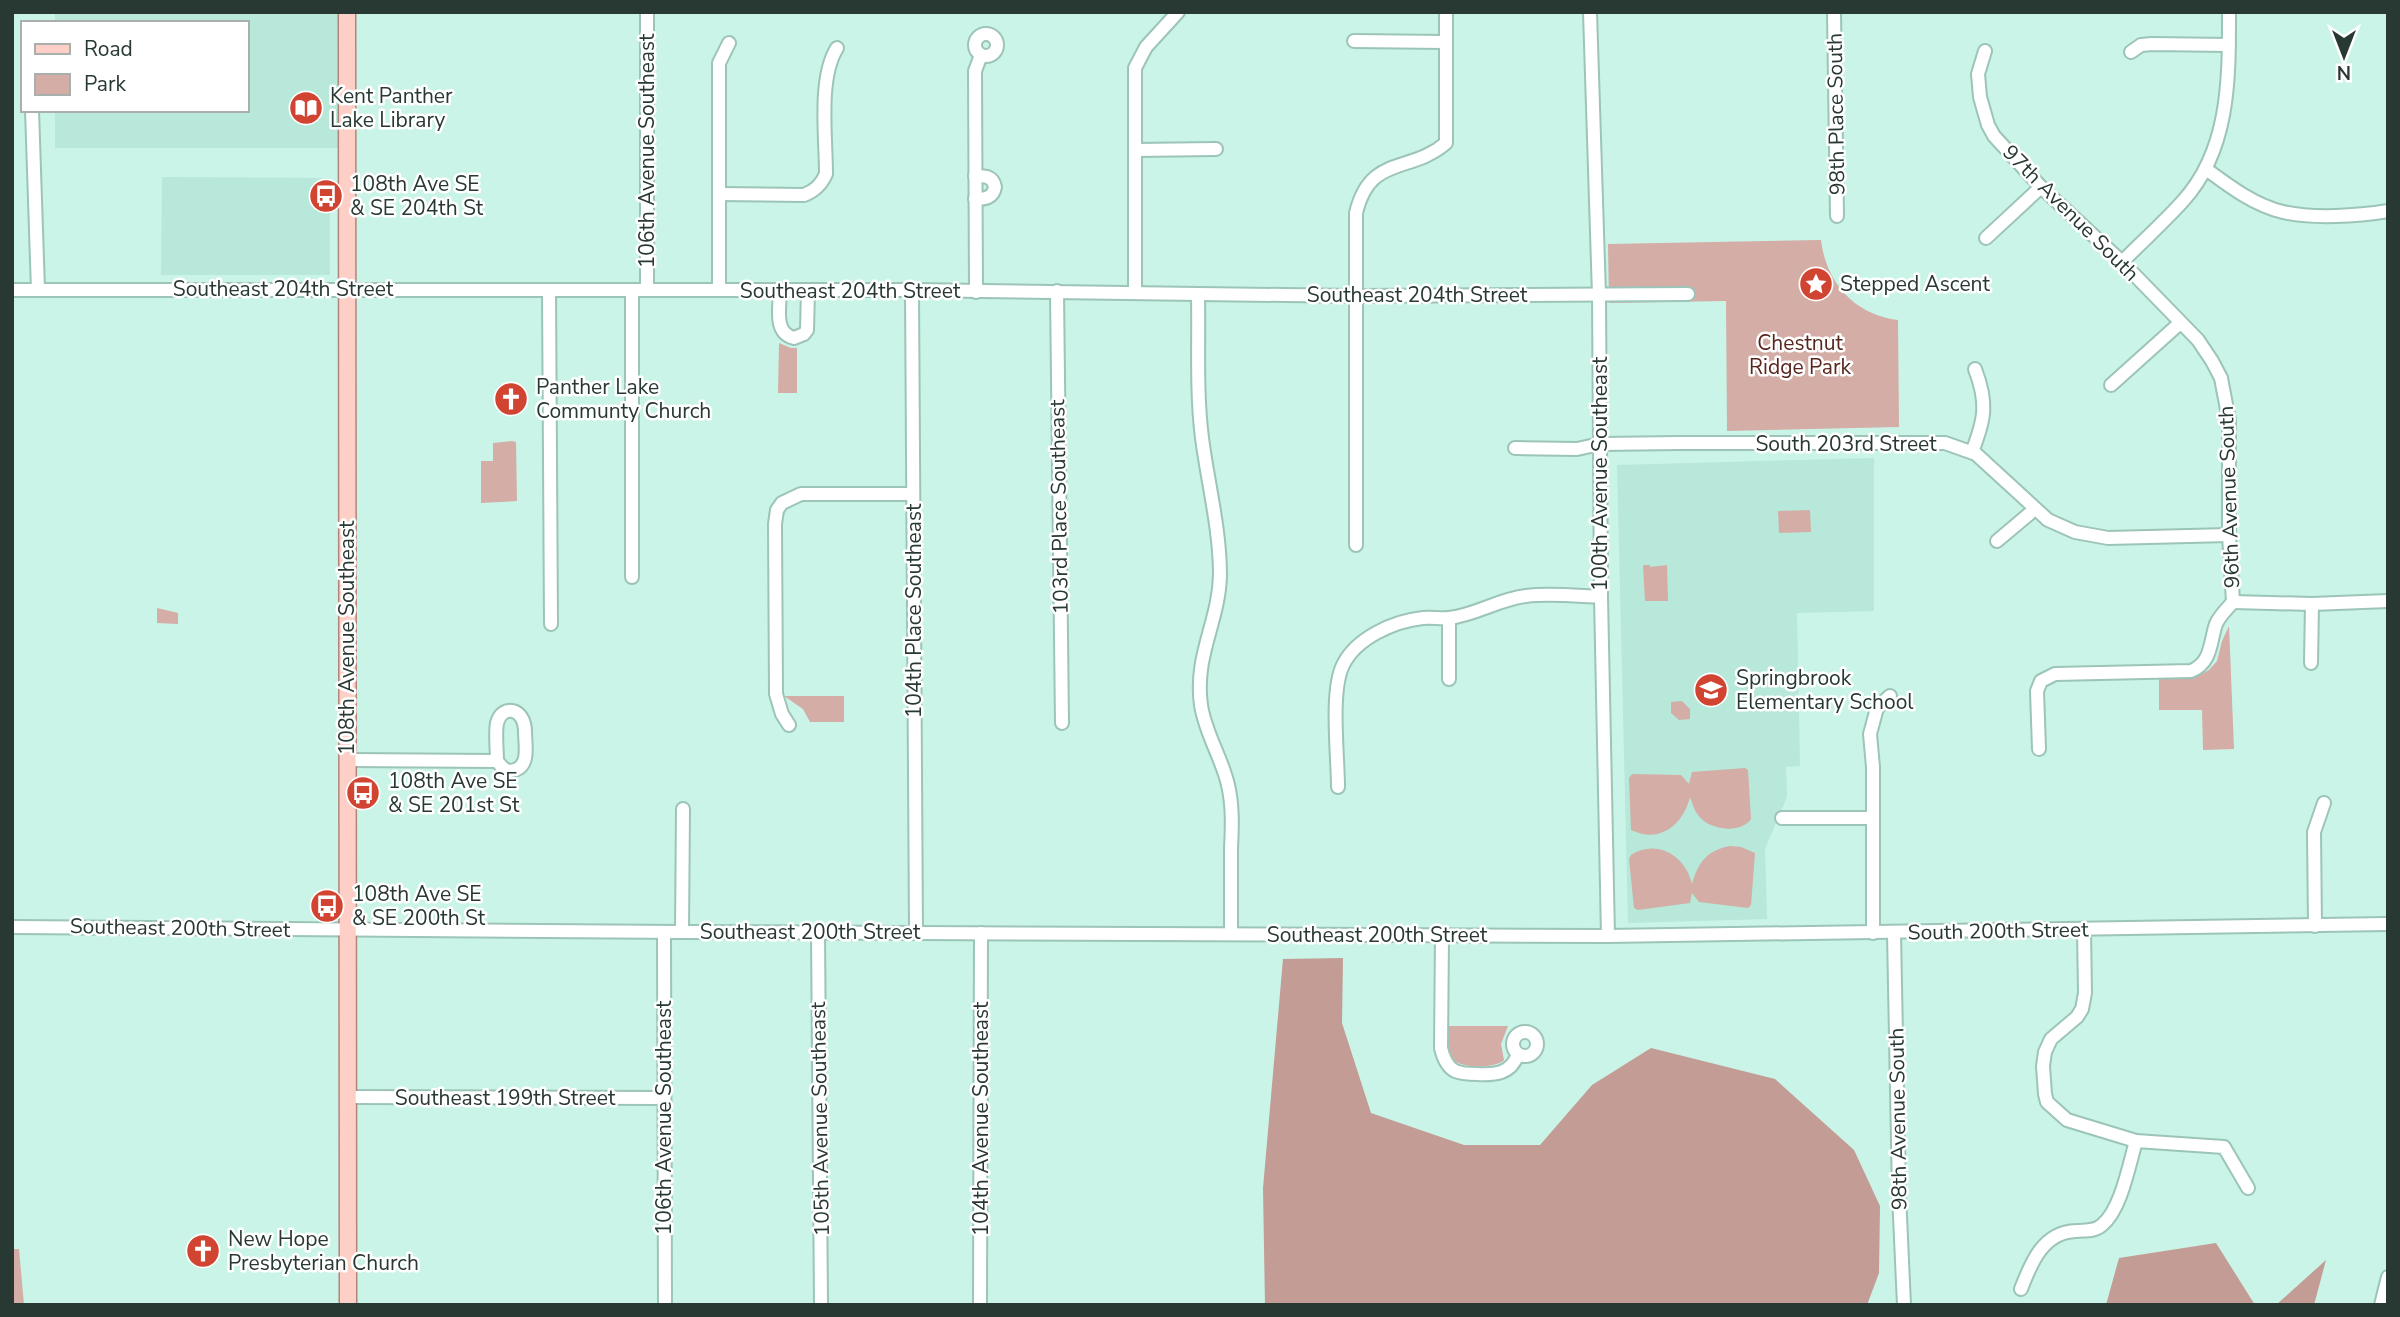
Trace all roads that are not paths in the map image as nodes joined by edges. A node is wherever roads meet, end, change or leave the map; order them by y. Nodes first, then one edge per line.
1 (347, 12) edge
2 (647, 12) edge
3 (1178, 12) edge
4 (1446, 12) edge
5 (1590, 12) edge
6 (1834, 12) edge
7 (2229, 12) edge
8 (1354, 41) dead end
9 (1446, 42) junction
10 (729, 43) dead end
11 (2229, 45) junction
12 (837, 47) dead end
13 (1984, 51) dead end
14 (2131, 52) dead end
15 (981, 55) dead end
16 (32, 112) edge
17 (1216, 149) dead end
18 (1135, 150) junction
19 (2206, 169) junction
20 (975, 176) junction
21 (2041, 187) junction
22 (719, 194) junction
23 (975, 199) junction
24 (2388, 211) edge
25 (1837, 216) dead end
26 (1986, 238) dead end
27 (2122, 262) junction
28 (347, 289) junction
29 (12, 290) edge
30 (38, 290) junction
31 (549, 290) junction
32 (632, 290) junction
33 (647, 290) junction
34 (719, 290) junction
35 (780, 290) junction
36 (808, 290) junction
37 (912, 290) junction
38 (1057, 291) junction
39 (976, 292) junction
40 (1135, 293) junction
41 (1688, 294) dead end
42 (1198, 295) junction
43 (1599, 295) junction
44 (1355, 296) junction
45 (2180, 323) junction
46 (1975, 369) dead end
47 (2111, 385) dead end
48 (1600, 444) junction
49 (1515, 448) dead end
50 (1972, 453) junction
51 (913, 494) junction
52 (2035, 509) junction
53 (2229, 536) junction
54 (1997, 541) dead end
55 (1356, 545) dead end
56 (632, 576) dead end
57 (1601, 597) junction
58 (2388, 601) edge
59 (2233, 602) junction
60 (2312, 604) junction
61 (1449, 618) junction
62 (551, 624) dead end
63 (2311, 663) dead end
64 (1449, 679) dead end
65 (1890, 696) dead end
66 (1062, 723) dead end
67 (789, 724) dead end
68 (2039, 749) dead end
69 (347, 760) junction
70 (497, 761) dead end
71 (1338, 787) dead end
72 (2324, 803) dead end
73 (683, 809) dead end
74 (1782, 818) dead end
75 (1872, 818) junction
76 (2388, 924) edge
77 (2315, 926) junction
78 (12, 927) edge
79 (346, 929) junction
80 (2084, 930) junction
81 (664, 932) junction
82 (682, 932) junction
83 (916, 932) junction
84 (818, 933) junction
85 (981, 933) junction
86 (1873, 933) junction
87 (1895, 933) junction
88 (1231, 934) junction
89 (1442, 936) junction
90 (1608, 936) junction
91 (1518, 1054) dead end
92 (347, 1097) junction
93 (663, 1098) junction
94 (2136, 1141) junction
95 (2248, 1188) dead end
96 (2388, 1277) edge
97 (2021, 1289) dead end
98 (348, 1305) edge
99 (665, 1305) edge
100 (821, 1305) edge
101 (980, 1305) edge
102 (1904, 1305) edge
103 (2381, 1305) edge

1 - 28 main road, 108th Avenue Southeast
2 - 33 street, 106th Avenue Southeast
3 - 18 street
4 - 9 street
5 - 43 street, 100th Avenue Southeast
6 - 25 street, 98th Place South
7 - 11 street
8 - 9 street
9 - 44 street
10 - 22 street
11 - 14 street
11 - 19 street
12 - 22 street
13 - 21 street, 97th Avenue South
15 - 20 street
16 - 30 street
17 - 18 street
18 - 40 street
19 - 24 street
19 - 27 street
20 - 23 street
20 - 23 street
21 - 26 street
21 - 27 street, 97th Avenue South
22 - 34 street
23 - 39 street
27 - 45 street, 97th Avenue South
28 - 30 street, Southeast 204th Street
28 - 31 street, Southeast 204th Street
28 - 69 main road, 108th Avenue Southeast
29 - 30 street, Southeast 204th Street
31 - 32 street, Southeast 204th Street
31 - 62 street
32 - 33 street, Southeast 204th Street
32 - 56 street, 106th Avenue Southeast
33 - 34 street, Southeast 204th Street
34 - 35 street, Southeast 204th Street
35 - 36 street, Southeast 204th Street
35 - 36 street
36 - 37 street, Southeast 204th Street
37 - 39 street, Southeast 204th Street
37 - 51 street, 104th Place Southeast
38 - 39 street, Southeast 204th Street
38 - 40 street, Southeast 204th Street
38 - 66 street, 103rd Place Southeast
40 - 42 street, Southeast 204th Street
41 - 43 street, Southeast 204th Street
42 - 44 street, Southeast 204th Street
42 - 88 street
43 - 44 street, Southeast 204th Street
43 - 48 street, 100th Avenue Southeast
44 - 55 street
45 - 47 street
45 - 53 street, 96th Avenue South
46 - 50 street
48 - 49 street, South 203rd Street
48 - 50 street, South 203rd Street
48 - 57 street, 100th Avenue Southeast
50 - 52 street, South 203rd Street
51 - 67 street
51 - 83 street, 104th Place Southeast
52 - 53 street, South 203rd Street
52 - 54 street
53 - 59 street, 96th Avenue South
57 - 61 street
57 - 90 street, 100th Avenue Southeast
58 - 60 street
59 - 60 street
59 - 68 street
60 - 63 street
61 - 64 street
61 - 71 street
65 - 75 street
69 - 70 street
69 - 79 main road, 108th Avenue Southeast
72 - 77 street
73 - 82 street
74 - 75 street
75 - 86 street
76 - 77 street, South 200th Street
77 - 80 street, South 200th Street
78 - 79 street, Southeast 200th Street
79 - 81 street, Southeast 200th Street
79 - 92 main road, 108th Avenue Southeast
80 - 87 street, South 200th Street
80 - 94 street
81 - 82 street, Southeast 200th Street
81 - 93 street, 106th Avenue Southeast
82 - 84 street, Southeast 200th Street
83 - 84 street, Southeast 200th Street
83 - 85 street, Southeast 200th Street
84 - 100 street, 105th Avenue Southeast
85 - 88 street, Southeast 200th Street
85 - 101 street, 104th Avenue Southeast
86 - 87 street, South 200th Street
86 - 90 street, South 200th Street
87 - 102 street, 98th Avenue South
88 - 89 street, Southeast 200th Street
89 - 90 street, Southeast 200th Street
89 - 91 street
92 - 93 street, Southeast 199th Street
92 - 98 main road, 108th Avenue Southeast
93 - 99 street, 106th Avenue Southeast
94 - 95 street
94 - 97 street
96 - 103 street

